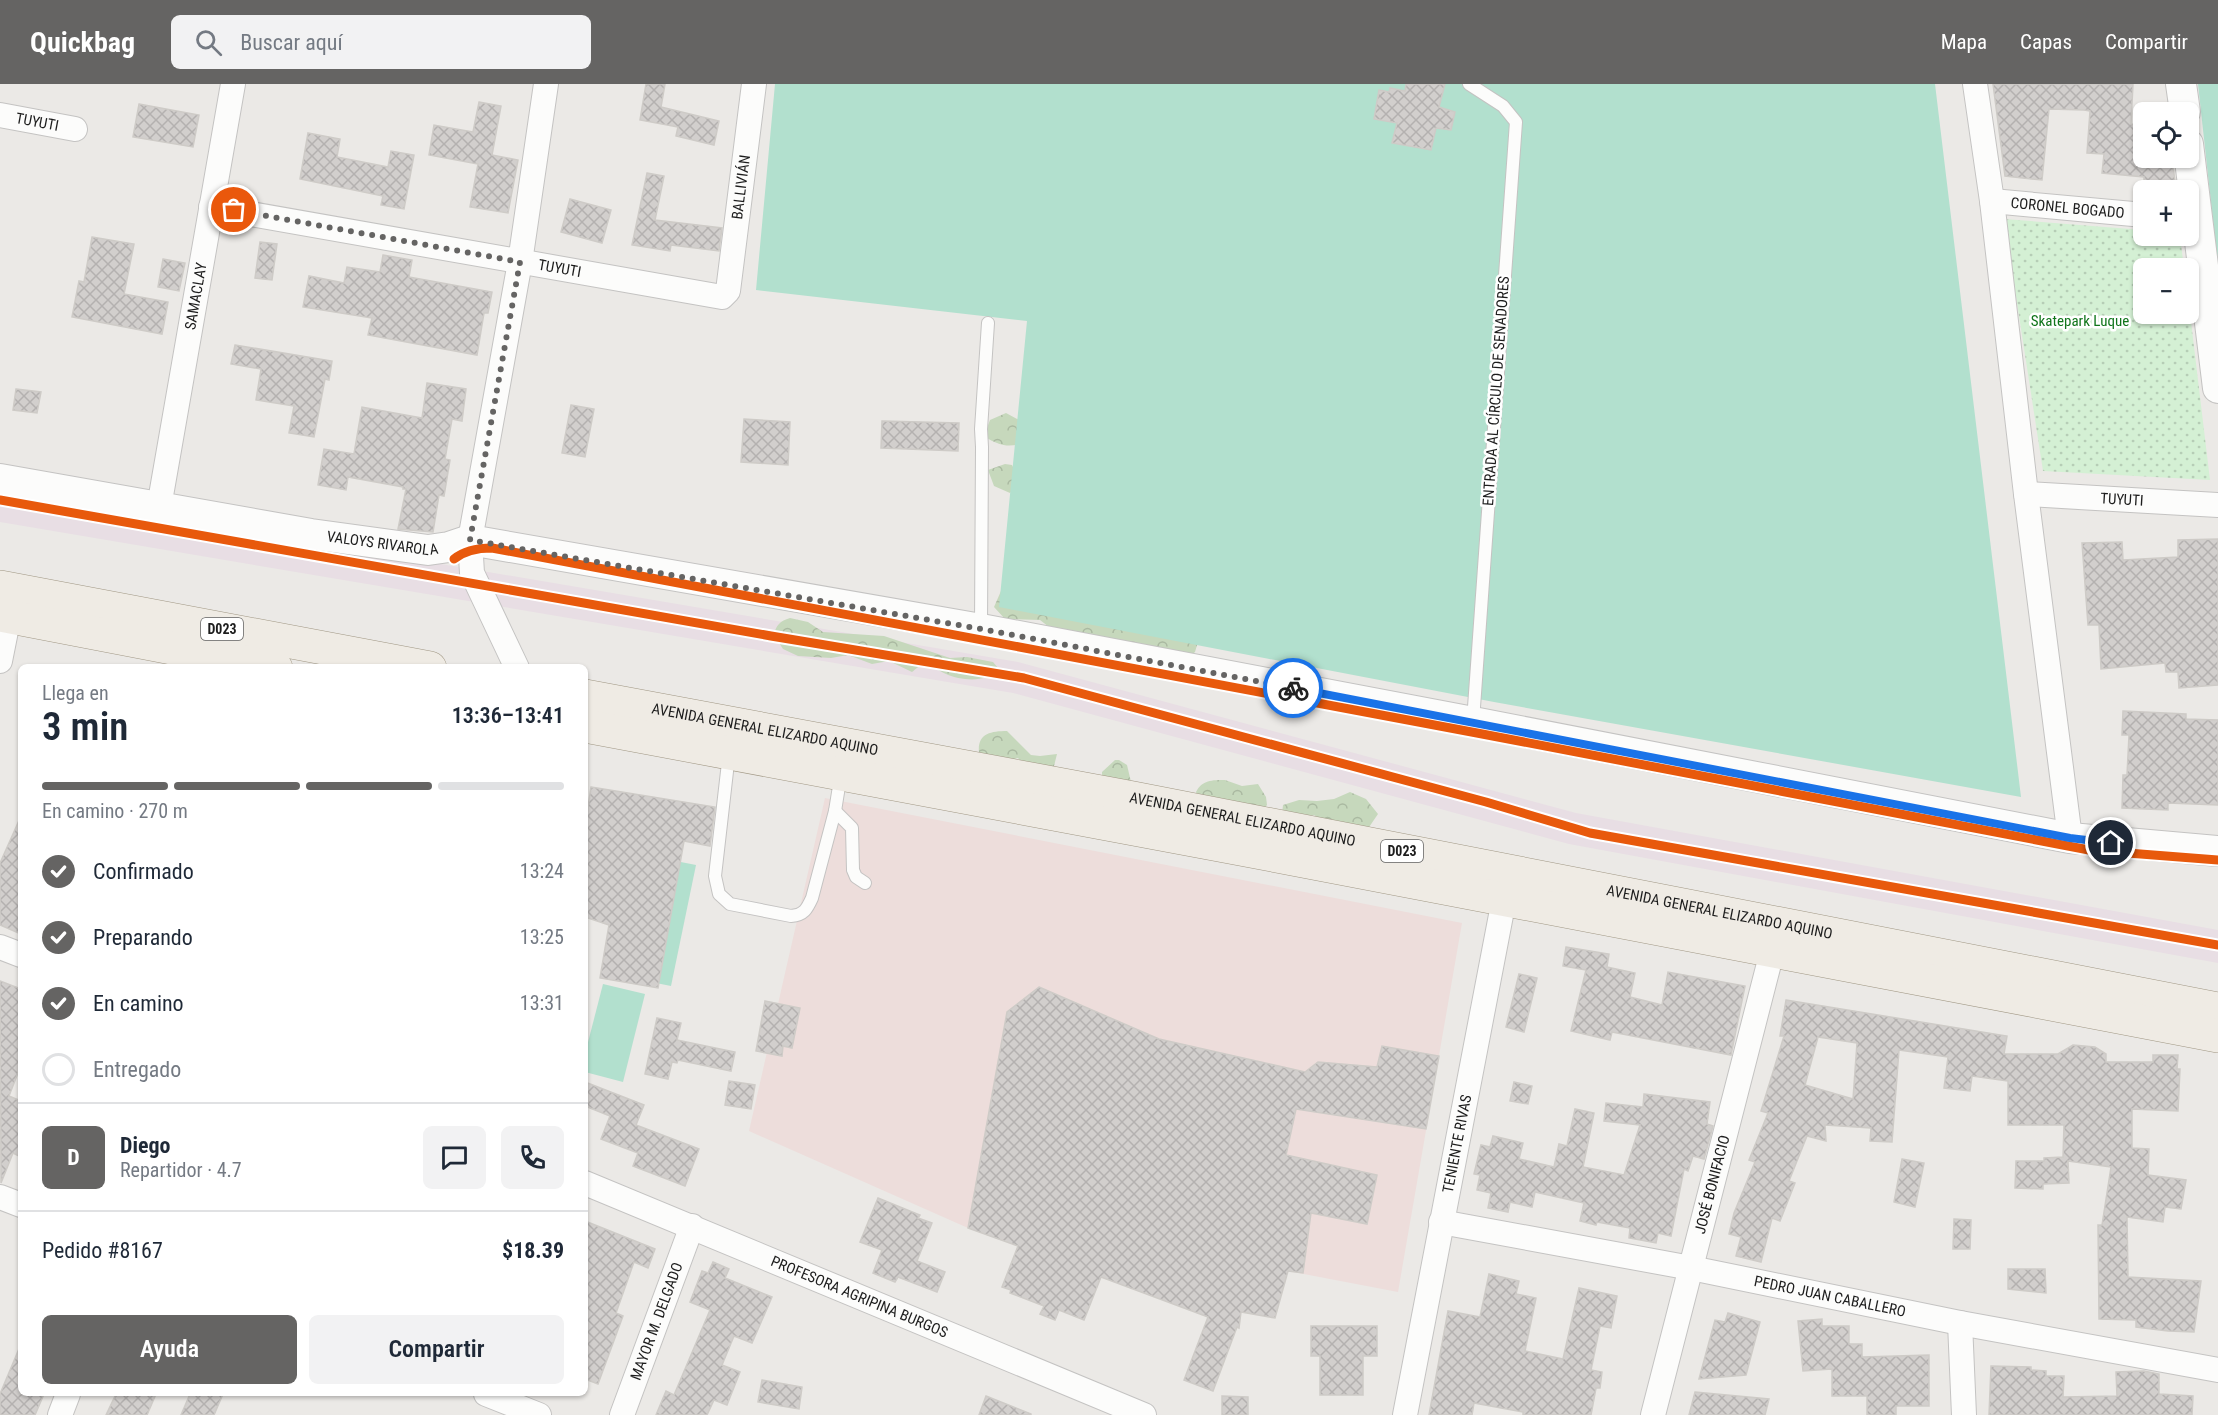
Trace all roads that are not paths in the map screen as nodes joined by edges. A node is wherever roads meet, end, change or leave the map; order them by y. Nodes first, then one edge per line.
1 (233, 84) edge
2 (546, 84) edge
3 (754, 84) edge
4 (1468, 84) edge
5 (1975, 84) edge
6 (2181, 84) edge
7 (2184, 102) edge
8 (0, 115) edge
9 (75, 129) dead end
10 (1992, 201) junction
11 (212, 207) junction
12 (2133, 214) edge
13 (2197, 246) edge
14 (520, 262) junction
15 (728, 291) joint
16 (988, 323) dead end
17 (2218, 388) edge
18 (0, 479) edge
19 (2026, 494) junction
20 (2218, 505) edge
21 (159, 507) junction
22 (470, 540) junction
23 (6, 602) edge
24 (981, 629) junction
25 (0, 661) edge
26 (260, 664) edge
27 (404, 664) edge
28 (514, 664) edge
29 (588, 697) edge
30 (1473, 722) junction
31 (588, 727) edge
32 (729, 753) junction
33 (841, 774) junction
34 (835, 811) junction
35 (2070, 838) junction
36 (2218, 851) edge
37 (865, 883) dead end
38 (1507, 887) junction
39 (0, 947) edge
40 (1772, 952) junction
41 (18, 954) edge
42 (2218, 1009) edge
43 (2218, 1036) edge
44 (588, 1184) edge
45 (0, 1197) edge
46 (18, 1204) edge
47 (1441, 1222) junction
48 (692, 1226) junction
49 (1691, 1268) junction
50 (1960, 1323) junction
51 (2218, 1370) edge
52 (67, 1396) edge
53 (491, 1396) edge
54 (1139, 1412) edge
55 (60, 1415) edge
56 (539, 1415) edge
57 (622, 1415) edge
58 (1405, 1415) edge
59 (1653, 1415) edge
60 (1964, 1415) edge

1 - 11 street, SAMACLAY
2 - 14 street
3 - 15 street, BALLIVIÁN
4 - 30 lane, ENTRADA AL CÍRCULO DE SENADORES
5 - 10 street
6 - 7 street
8 - 9 street, TUYUTI
10 - 12 street, CORONEL BOGADO
10 - 19 street
11 - 14 street, TUYUTI
11 - 21 street, SAMACLAY
13 - 17 street
14 - 15 street, TUYUTI
14 - 22 street
16 - 24 lane
18 - 21 street, VALOYS RIVAROLA
19 - 20 street, TUYUTI
19 - 35 street
21 - 22 street, VALOYS RIVAROLA
22 - 24 street, VALOYS RIVAROLA
22 - 28 street
23 - 25 street
23 - 26 main road, D023
23 - 27 main road, D023
24 - 30 street, VALOYS RIVAROLA
29 - 38 main road, AVENIDA GENERAL ELIZARDO AQUINO / D023
30 - 35 street, VALOYS RIVAROLA
31 - 32 main road, AVENIDA GENERAL ELIZARDO AQUINO / D023
32 - 33 main road, AVENIDA GENERAL ELIZARDO AQUINO / D023
32 - 34 lane
33 - 34 lane
33 - 38 main road, AVENIDA GENERAL ELIZARDO AQUINO / D023
34 - 37 lane
35 - 36 street, VALOYS RIVAROLA
38 - 40 main road, AVENIDA GENERAL ELIZARDO AQUINO / D023
38 - 42 main road, AVENIDA GENERAL ELIZARDO AQUINO / D023
38 - 47 street, TENIENTE RIVAS
39 - 41 street
40 - 43 main road, AVENIDA GENERAL ELIZARDO AQUINO / D023
40 - 49 street, JOSÉ BONIFACIO
44 - 48 street, PROFESORA AGRIPINA BURGOS
45 - 46 street
47 - 49 street, PEDRO JUAN CABALLERO
47 - 58 street, TENIENTE RIVAS
48 - 54 street, PROFESORA AGRIPINA BURGOS
48 - 57 street, MAYOR M. DELGADO
49 - 50 street, PEDRO JUAN CABALLERO
49 - 59 street, JOSÉ BONIFACIO
50 - 51 street, PEDRO JUAN CABALLERO
50 - 60 street
52 - 55 street
53 - 56 street

